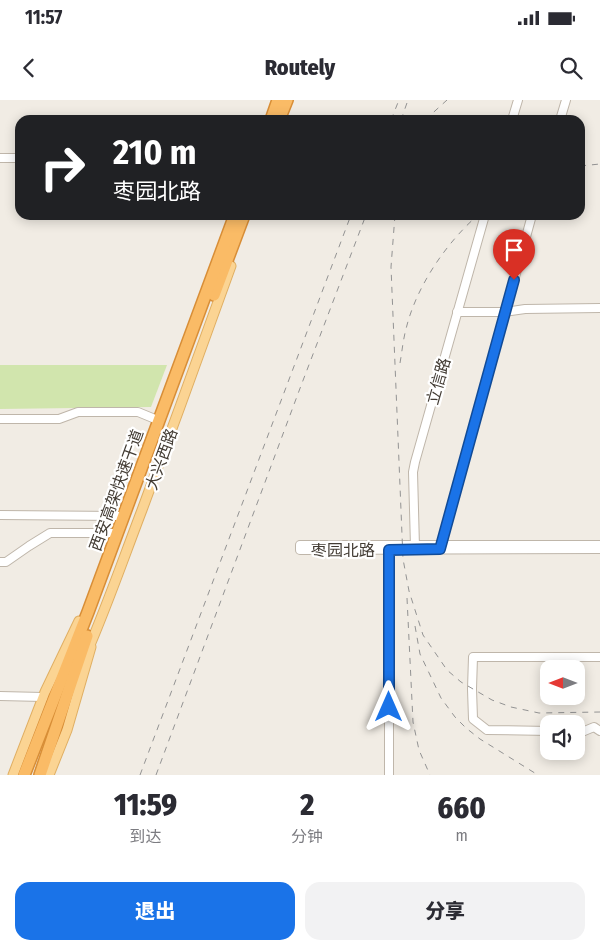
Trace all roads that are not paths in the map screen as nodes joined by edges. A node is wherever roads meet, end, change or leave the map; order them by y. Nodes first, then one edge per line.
1 (274, 100) edge
2 (278, 100) edge
3 (287, 100) edge
4 (292, 100) edge
5 (518, 100) edge
6 (566, 100) edge
7 (269, 115) edge
8 (273, 115) edge
9 (282, 115) edge
10 (286, 115) edge
11 (514, 115) edge
12 (562, 115) edge
13 (0, 158) edge
14 (15, 158) edge
15 (229, 220) edge
16 (233, 220) edge
17 (242, 220) edge
18 (247, 220) edge
19 (484, 220) edge
20 (531, 220) edge
21 (600, 308) edge
22 (458, 312) junction
23 (505, 312) junction
24 (0, 419) edge
25 (155, 419) junction
26 (0, 515) edge
27 (119, 516) junction
28 (112, 533) junction
29 (600, 545) edge
30 (389, 547) junction
31 (416, 547) junction
32 (441, 547) junction
33 (600, 549) edge
34 (0, 562) edge
35 (92, 613) junction
36 (79, 621) junction
37 (96, 630) junction
38 (600, 657) edge
39 (0, 696) edge
40 (43, 697) junction
41 (60, 699) junction
42 (600, 730) edge
43 (540, 731) edge
44 (585, 731) edge
45 (13, 775) edge
46 (24, 775) edge
47 (40, 775) edge
48 (50, 775) edge
49 (389, 775) edge

1 - 7 main road
2 - 8 highway
3 - 9 highway
4 - 10 main road
5 - 11 street
6 - 12 street
13 - 14 street
15 - 25 main road, 大兴西路
16 - 35 highway, 西安高架快速干道
17 - 35 highway, 西安高架快速干道
18 - 37 main road, 大兴西路
19 - 22 street, 立信路
20 - 23 street
21 - 23 street
22 - 23 street
22 - 31 street, 立信路
23 - 32 street
24 - 25 street
25 - 27 main road, 大兴西路
26 - 27 street
27 - 28 main road, 大兴西路
28 - 34 street
28 - 36 main road, 大兴西路
29 - 32 street, 枣园北路
30 - 30 street, 枣园北路
30 - 31 street, 枣园北路
30 - 49 street
31 - 32 street, 枣园北路
32 - 33 street, 枣园北路
35 - 41 highway, 西安高架快速干道
36 - 40 main road
36 - 41 main road, 大兴西路
37 - 41 main road, 大兴西路
37 - 48 main road
38 - 43 street
39 - 40 street
40 - 45 main road
41 - 46 highway, 西安高架快速干道
41 - 47 highway, 西安高架快速干道
42 - 44 street

